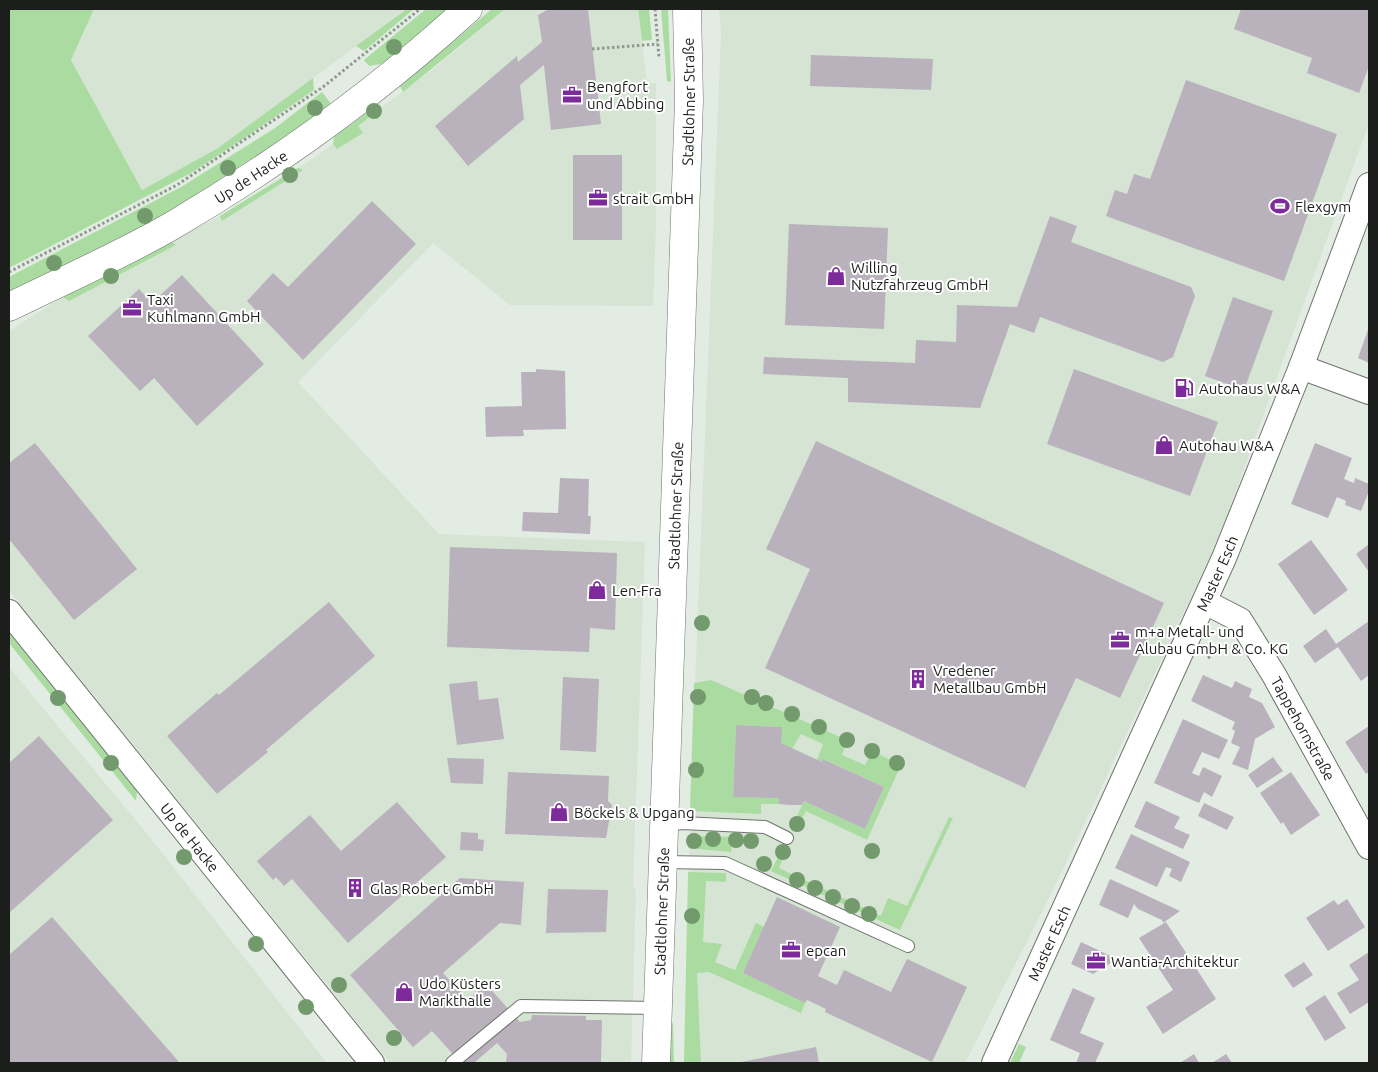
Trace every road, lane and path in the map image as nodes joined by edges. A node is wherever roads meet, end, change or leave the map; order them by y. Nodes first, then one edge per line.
1 (420, 9) edge
2 (468, 9) edge
3 (687, 9) edge
4 (658, 44) dead end
5 (592, 49) dead end
6 (1369, 185) edge
7 (9, 272) edge
8 (9, 307) edge
9 (1301, 366) junction
10 (1369, 392) edge
11 (1204, 602) junction
12 (9, 612) edge
13 (1231, 646) dead end
14 (1205, 664) dead end
15 (664, 825) junction
16 (787, 838) dead end
17 (1369, 848) edge
18 (663, 862) junction
19 (908, 946) dead end
20 (658, 1008) junction
21 (372, 1063) edge
22 (452, 1063) edge
23 (656, 1063) edge
24 (994, 1063) edge

1 - 7 path
2 - 8 street, Up de Hacke
3 - 15 street, Stadtlohner Straße
4 - 5 path
6 - 9 street, Master Esch
9 - 10 street
9 - 11 street, Master Esch
11 - 17 street, Tappehornstraße
11 - 24 street, Master Esch
12 - 21 street, Up de Hacke
13 - 14 path
15 - 16 lane
15 - 18 street, Stadtlohner Straße
18 - 19 lane
18 - 20 street, Stadtlohner Straße
20 - 22 lane
20 - 23 street, Stadtlohner Straße

